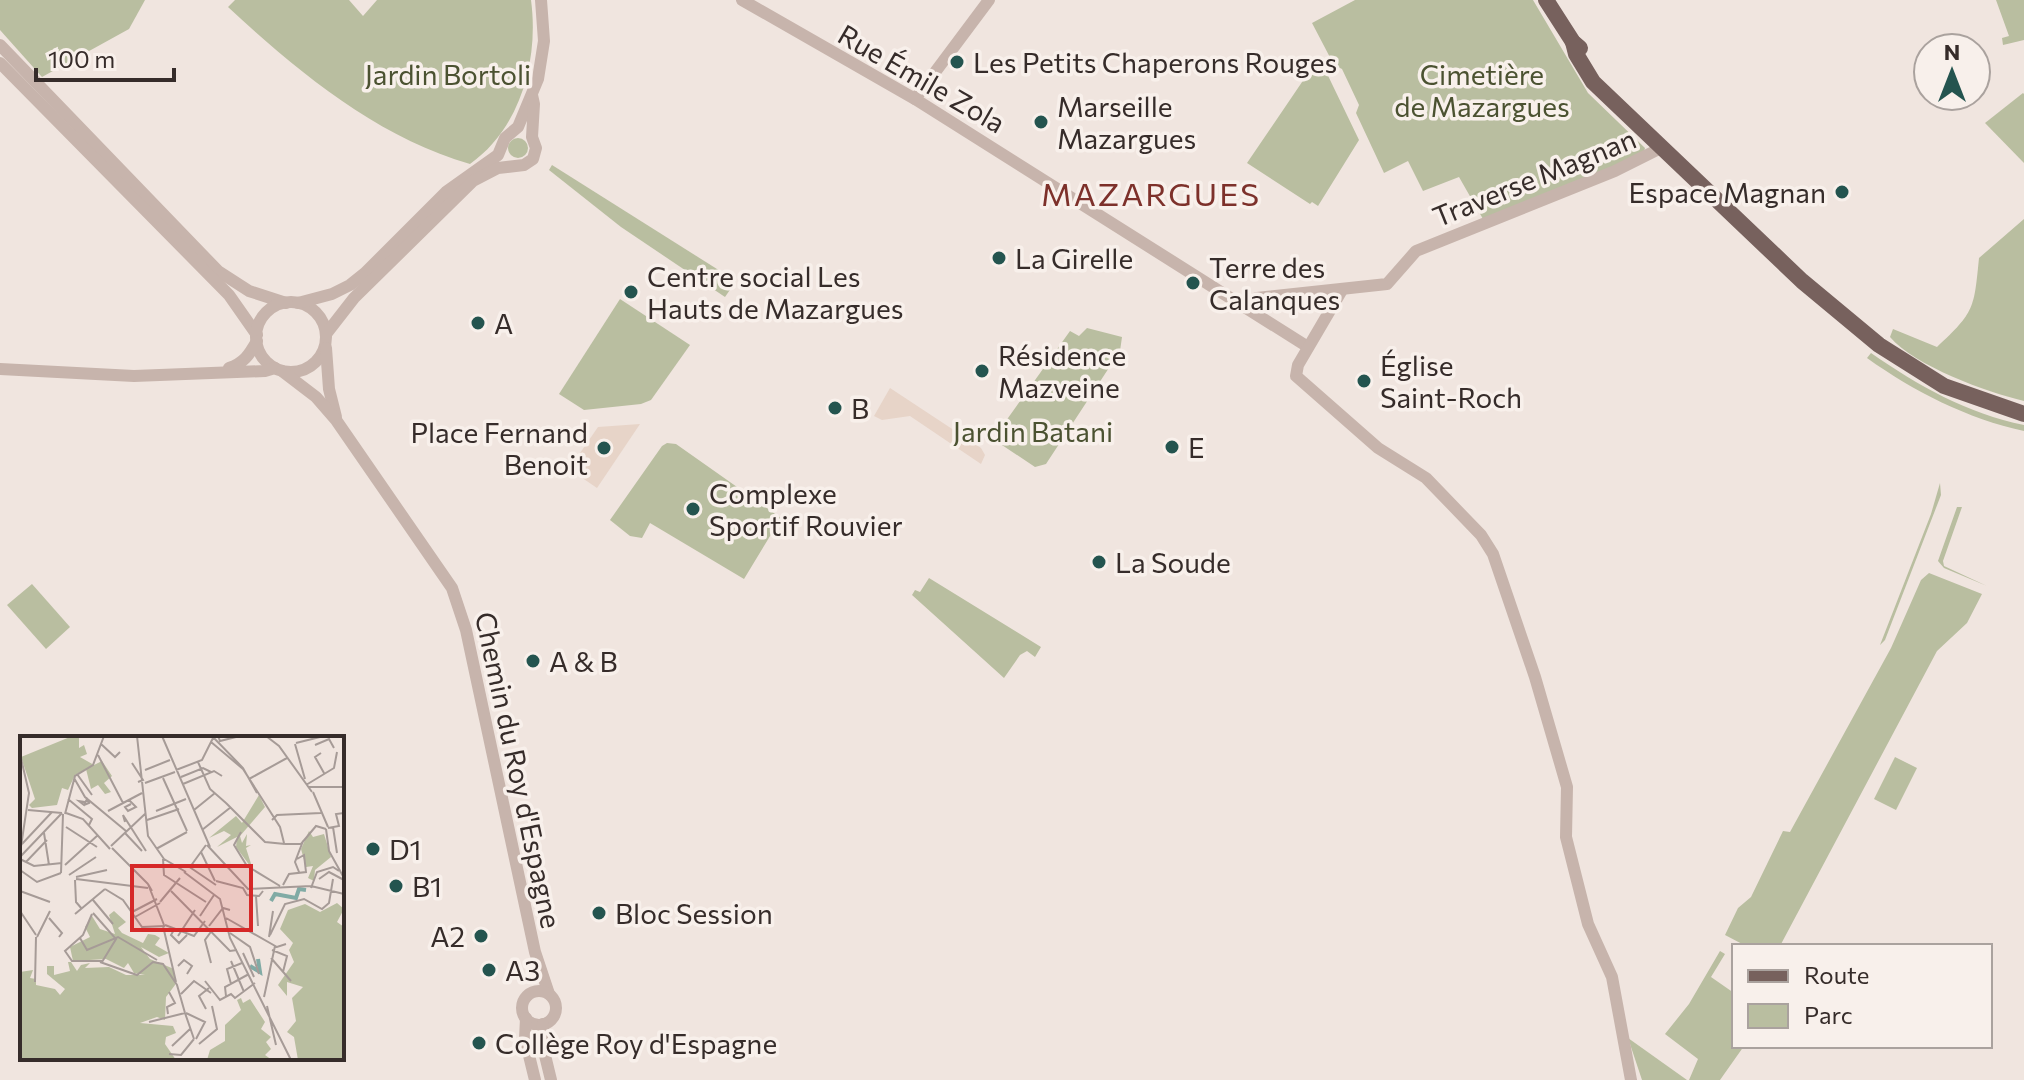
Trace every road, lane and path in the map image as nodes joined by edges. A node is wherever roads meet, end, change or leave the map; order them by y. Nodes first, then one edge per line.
1 (541, 0) edge
2 (742, 0) edge
3 (989, 0) edge
4 (1546, 0) edge
5 (0, 45) edge
6 (0, 63) edge
7 (532, 95) junction
8 (915, 99) junction
9 (532, 137) junction
10 (506, 139) junction
11 (1661, 148) junction
12 (513, 165) junction
13 (1342, 290) junction
14 (292, 303) junction
15 (1241, 305) junction
16 (257, 338) junction
17 (326, 339) junction
18 (1308, 347) junction
19 (0, 366) edge
20 (278, 369) junction
21 (216, 372) junction
22 (2024, 414) edge
23 (336, 420) junction
24 (535, 952) junction
25 (530, 994) junction
26 (549, 994) junction
27 (526, 1018) junction
28 (543, 1024) junction
29 (535, 1080) edge
30 (551, 1080) edge
31 (1631, 1080) edge

1 - 7 street
2 - 8 street, Rue Émile Zola
3 - 8 street
4 - 11 main road
5 - 14 street
6 - 16 street
7 - 9 street
7 - 10 street
8 - 15 street, Rue Émile Zola
9 - 10 street
9 - 12 street
10 - 12 street
10 - 14 street
11 - 13 street, Traverse Magnan
11 - 22 main road
12 - 17 street
13 - 15 street
13 - 18 street
14 - 16 street
14 - 17 street
15 - 18 street, Rue Émile Zola
16 - 20 street
16 - 21 street
17 - 20 street
17 - 23 street
18 - 31 street
19 - 21 street
20 - 21 street
20 - 23 street
23 - 24 street, Chemin du Roy d'Espagne
24 - 25 street, Chemin du Roy d'Espagne
24 - 26 street, Chemin du Roy d'Espagne
25 - 26 street
25 - 27 street
26 - 28 street
27 - 28 street
27 - 29 street
28 - 30 street

